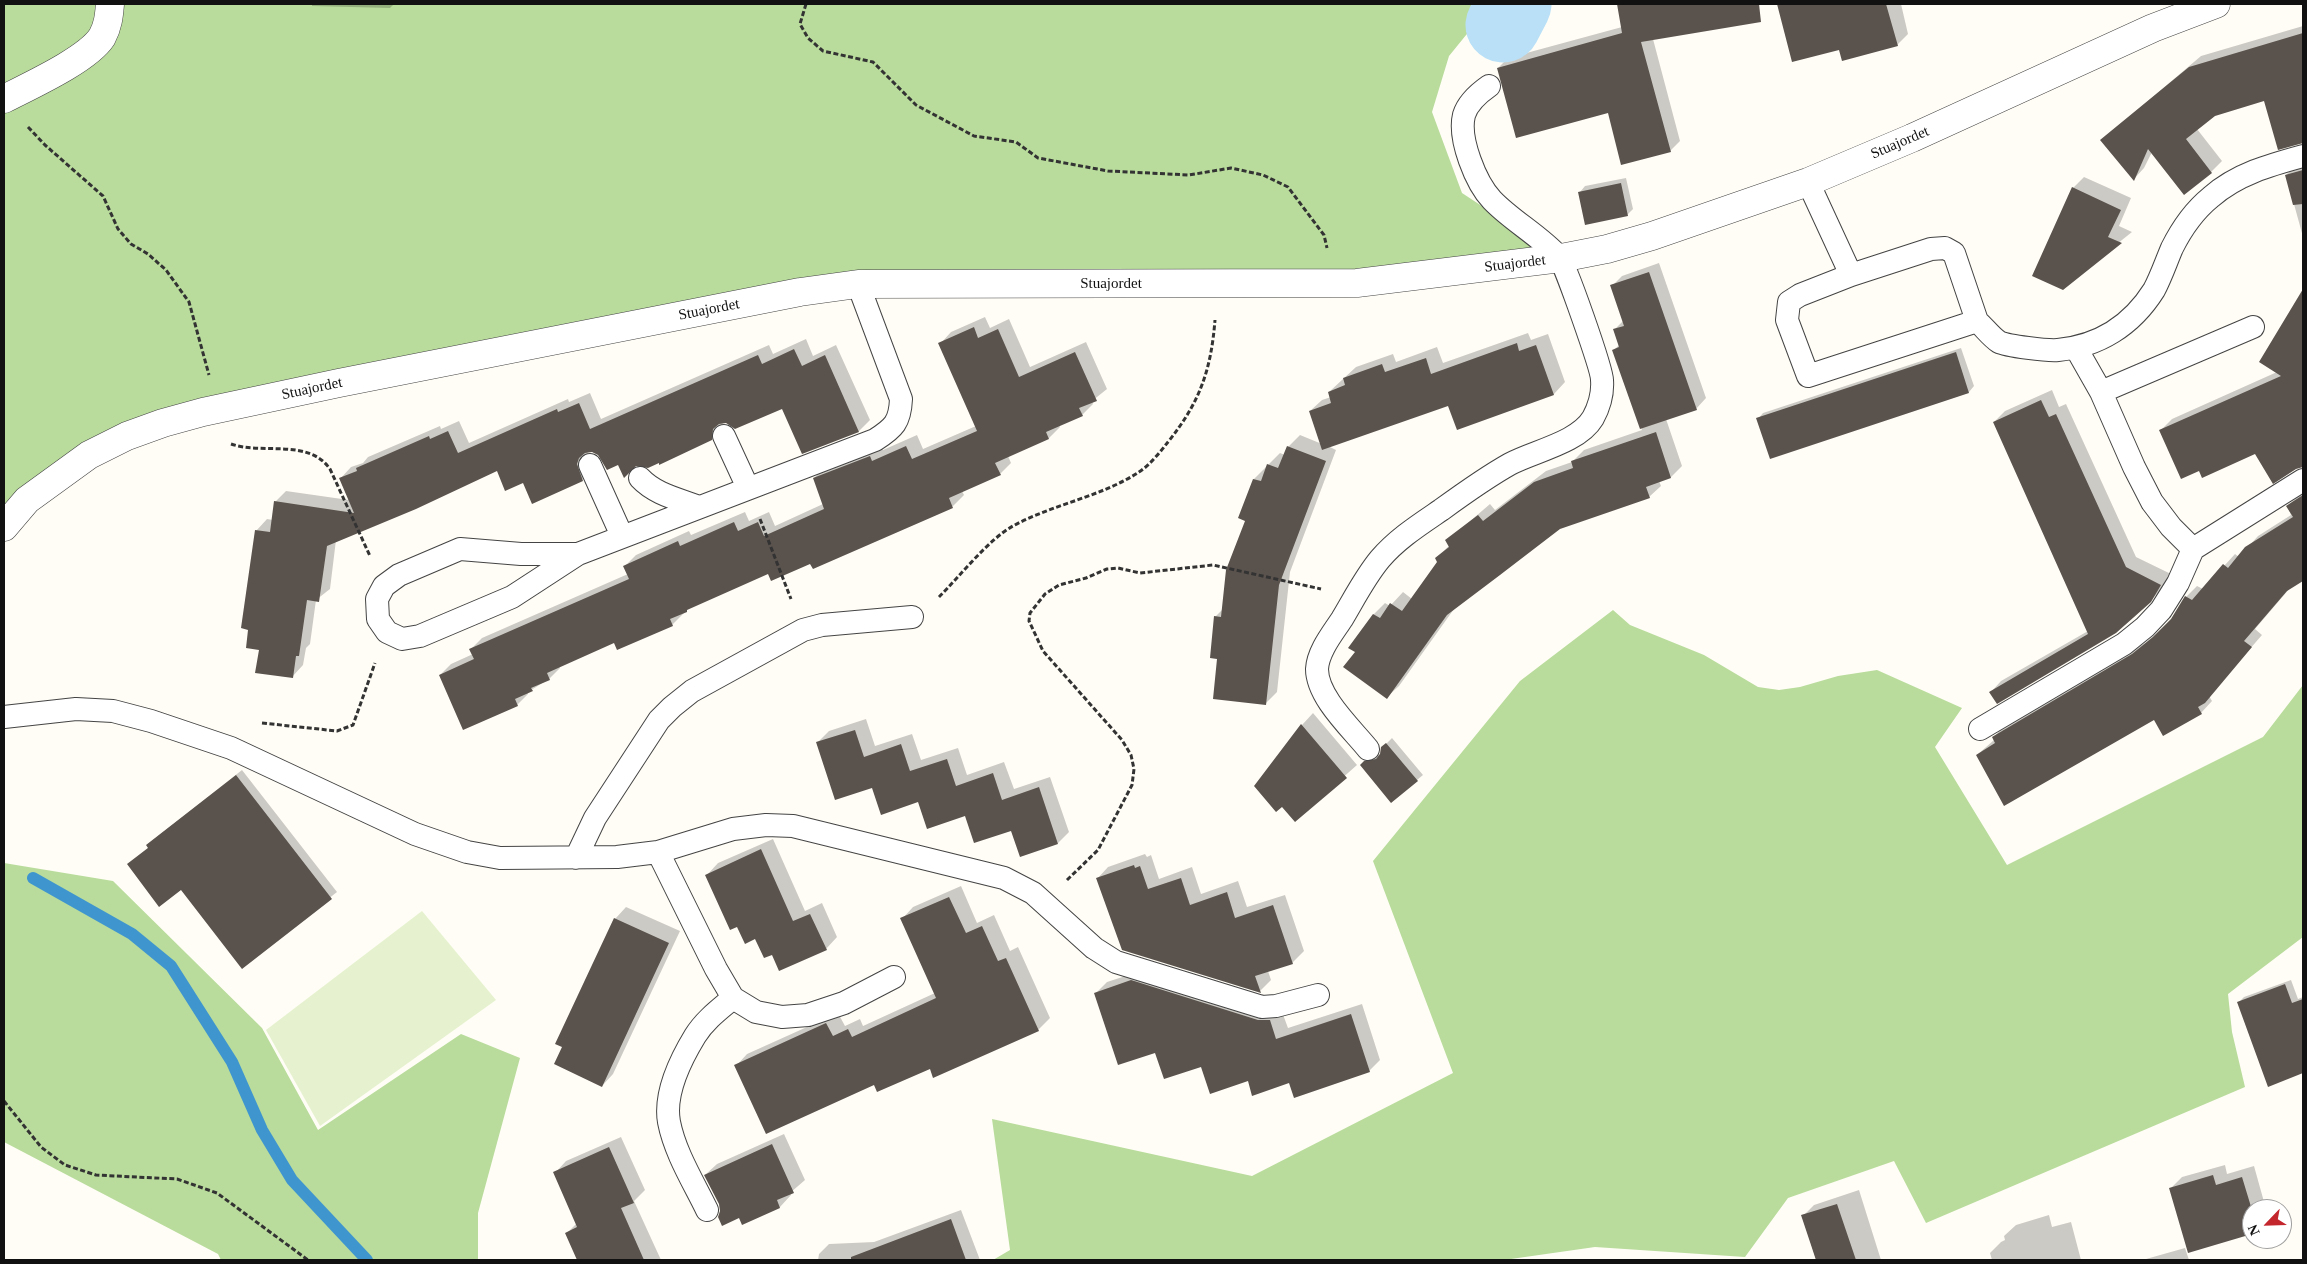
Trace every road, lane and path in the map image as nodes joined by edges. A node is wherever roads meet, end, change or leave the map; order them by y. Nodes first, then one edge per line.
1 (110, 4) edge
2 (806, 4) edge
3 (2216, 4) edge
4 (1489, 86) dead end
5 (4, 100) edge
6 (24, 123) dead end
7 (2303, 156) edge
8 (1808, 182) junction
9 (1561, 258) junction
10 (1851, 275) junction
11 (858, 284) junction
12 (1217, 284) junction
13 (1334, 284) junction
14 (1977, 321) junction
15 (2253, 327) dead end
16 (2076, 348) junction
17 (2101, 392) junction
18 (211, 410) junction
19 (724, 436) dead end
20 (590, 465) dead end
21 (640, 478) dead end
22 (2303, 480) edge
23 (748, 488) junction
24 (700, 506) junction
25 (4, 527) edge
26 (622, 536) junction
27 (2193, 549) junction
28 (578, 554) junction
29 (384, 586) junction
30 (1356, 597) junction
31 (912, 617) joint
32 (803, 630) junction
33 (387, 632) junction
34 (4, 717) edge
35 (1980, 729) dead end
36 (232, 748) junction
37 (1368, 749) dead end
38 (658, 852) junction
39 (576, 858) junction
40 (1061, 887) dead end
41 (894, 977) dead end
42 (1318, 995) dead end
43 (733, 998) junction
44 (4, 1101) edge
45 (707, 1210) dead end
46 (308, 1260) edge

1 - 5 street
2 - 13 path
3 - 8 street, Stuajordet
4 - 9 lane
6 - 18 path
7 - 16 lane
8 - 9 street, Stuajordet
8 - 10 lane
9 - 13 street, Stuajordet
9 - 30 lane
10 - 14 lane
10 - 14 lane
11 - 12 street, Stuajordet
11 - 18 street, Stuajordet
11 - 23 lane
12 - 13 street, Stuajordet
12 - 31 path
14 - 16 lane
15 - 17 lane
16 - 17 lane
17 - 27 lane
18 - 25 street, Stuajordet
18 - 29 path
19 - 23 lane
20 - 26 lane
21 - 24 lane
22 - 27 lane
23 - 24 lane
23 - 32 path
24 - 26 lane
26 - 28 lane
27 - 35 lane
28 - 29 lane
28 - 33 lane
29 - 33 lane
30 - 37 lane
30 - 40 path
31 - 32 lane
32 - 39 lane
33 - 36 path
34 - 36 lane
36 - 39 lane
38 - 39 lane
38 - 42 lane
38 - 43 lane
41 - 43 lane
43 - 45 lane
44 - 46 path

